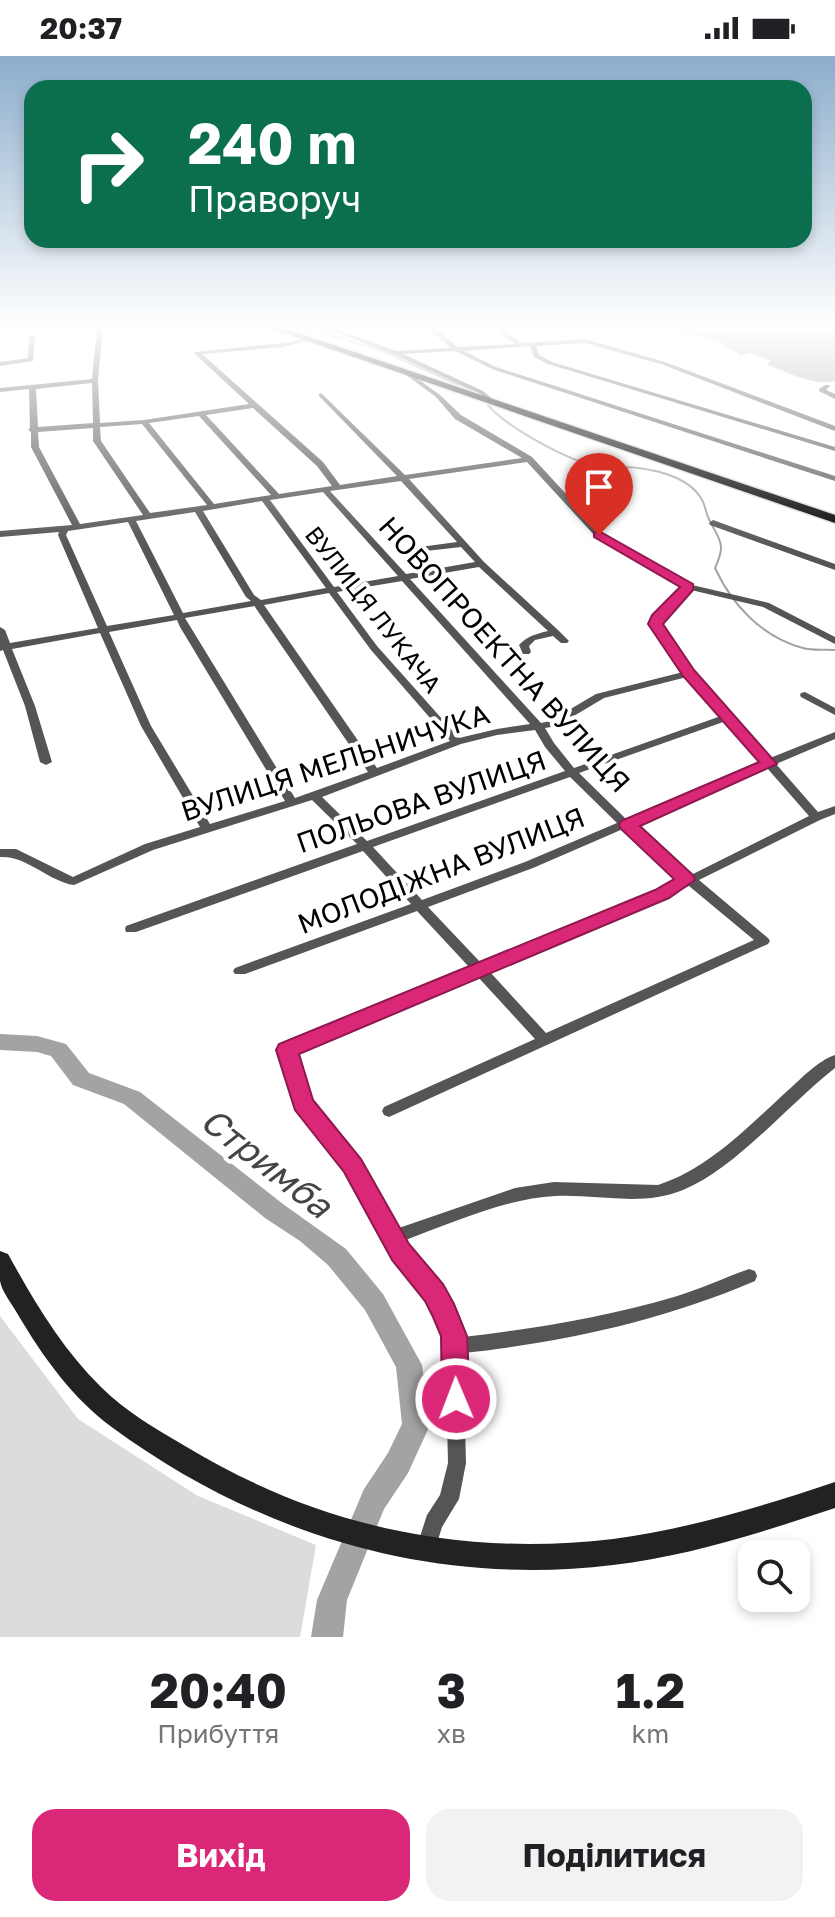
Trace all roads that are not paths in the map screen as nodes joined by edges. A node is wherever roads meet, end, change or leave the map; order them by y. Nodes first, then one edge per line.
1 (32, 400) edge
2 (96, 400) edge
3 (250, 400) edge
4 (326, 400) edge
5 (442, 400) edge
6 (486, 400) edge
7 (490, 400) edge
8 (592, 400) edge
9 (672, 400) edge
10 (759, 400) edge
11 (492, 402) junction
12 (256, 405) junction
13 (201, 414) junction
14 (144, 422) junction
15 (97, 426) junction
16 (835, 429) edge
17 (32, 430) junction
18 (835, 449) edge
19 (529, 459) junction
20 (835, 479) edge
21 (405, 480) junction
22 (337, 487) junction
23 (324, 489) junction
24 (276, 496) junction
25 (264, 498) junction
26 (211, 505) junction
27 (197, 508) junction
28 (147, 515) junction
29 (130, 518) junction
30 (835, 519) edge
31 (713, 523) dead end
32 (77, 527) junction
33 (65, 529) junction
34 (1, 532) edge
35 (463, 544) junction
36 (420, 550) dead end
37 (481, 564) junction
38 (835, 567) edge
39 (401, 577) junction
40 (689, 587) junction
41 (331, 589) junction
42 (259, 602) junction
43 (180, 616) junction
44 (0, 630) edge
45 (105, 630) junction
46 (555, 632) junction
47 (564, 641) dead end
48 (835, 641) edge
49 (2, 648) edge
50 (526, 652) dead end
51 (689, 673) junction
52 (805, 695) dead end
53 (835, 712) edge
54 (727, 717) junction
55 (538, 726) junction
56 (835, 735) edge
57 (457, 742) junction
58 (46, 762) dead end
59 (769, 764) junction
60 (375, 773) junction
61 (574, 773) junction
62 (314, 796) junction
63 (292, 803) junction
64 (835, 810) edge
65 (816, 817) junction
66 (628, 825) junction
67 (207, 829) junction
68 (365, 846) junction
69 (0, 853) edge
70 (686, 880) junction
71 (419, 906) junction
72 (131, 929) dead end
73 (477, 970) junction
74 (240, 971) dead end
75 (545, 1041) junction
76 (835, 1060) edge
77 (389, 1111) dead end
78 (393, 1237) junction
79 (0, 1261) edge
80 (749, 1276) dead end
81 (455, 1346) junction
82 (835, 1495) edge
83 (425, 1552) junction

1 - 17 street
2 - 15 street
3 - 12 street
4 - 21 street, НОВОПРОЕКТНА ВУЛИЦЯ
5 - 19 street
6 - 11 main road
7 - 11 street
8 - 20 street
9 - 18 street
10 - 16 street
11 - 30 main road
12 - 13 street
12 - 22 street
13 - 14 street
13 - 24 street
14 - 15 street
14 - 26 street
15 - 17 street
15 - 28 street
17 - 32 street
19 - 21 street
19 - 40 street
21 - 22 street
21 - 35 street, НОВОПРОЕКТНА ВУЛИЦЯ
22 - 23 street
23 - 24 street
23 - 39 street, НОВОПРОЕКТНА ВУЛИЦЯ
24 - 25 street
25 - 26 street
25 - 41 street, ВУЛИЦЯ ЛУКАЧА
26 - 27 street
27 - 28 street
27 - 42 street
28 - 29 street
29 - 32 street
29 - 43 street
31 - 38 street
32 - 33 street
33 - 34 street
33 - 45 street
35 - 36 street
35 - 37 street, НОВОПРОЕКТНА ВУЛИЦЯ
37 - 39 street
37 - 46 street, НОВОПРОЕКТНА ВУЛИЦЯ
39 - 41 street
39 - 55 street, НОВОПРОЕКТНА ВУЛИЦЯ
40 - 48 street
40 - 51 street
41 - 42 street
41 - 57 street, ВУЛИЦЯ ЛУКАЧА
42 - 43 street
42 - 60 street
43 - 45 street
43 - 63 street
44 - 49 street
45 - 49 street
45 - 67 street
46 - 47 street, НОВОПРОЕКТНА ВУЛИЦЯ
46 - 50 street
49 - 58 street
51 - 54 street
51 - 55 street, ВУЛИЦЯ МЕЛЬНИЧУКА
52 - 53 street
54 - 59 street
54 - 61 street, ПОЛЬОВА ВУЛИЦЯ
55 - 57 street, ВУЛИЦЯ МЕЛЬНИЧУКА
55 - 61 street, НОВОПРОЕКТНА ВУЛИЦЯ
56 - 59 street, МОЛОДІЖНА ВУЛИЦЯ
57 - 60 street, ВУЛИЦЯ МЕЛЬНИЧУКА
59 - 65 street
59 - 66 street, МОЛОДІЖНА ВУЛИЦЯ
60 - 62 street, ВУЛИЦЯ МЕЛЬНИЧУКА
61 - 66 street, НОВОПРОЕКТНА ВУЛИЦЯ
61 - 68 street, ПОЛЬОВА ВУЛИЦЯ
62 - 63 street, ВУЛИЦЯ МЕЛЬНИЧУКА
62 - 68 street
63 - 67 street, ВУЛИЦЯ МЕЛЬНИЧУКА
64 - 65 street
65 - 70 street
66 - 70 street, НОВОПРОЕКТНА ВУЛИЦЯ
66 - 71 street, МОЛОДІЖНА ВУЛИЦЯ
67 - 69 street, ВУЛИЦЯ МЕЛЬНИЧУКА
68 - 71 street
68 - 72 street, ПОЛЬОВА ВУЛИЦЯ
70 - 73 street
70 - 75 street, НОВОПРОЕКТНА ВУЛИЦЯ
71 - 73 street
71 - 74 street, МОЛОДІЖНА ВУЛИЦЯ
73 - 75 street
73 - 78 street
75 - 77 street
76 - 78 street
78 - 81 street
79 - 83 main road
80 - 81 street
81 - 83 street
82 - 83 main road

